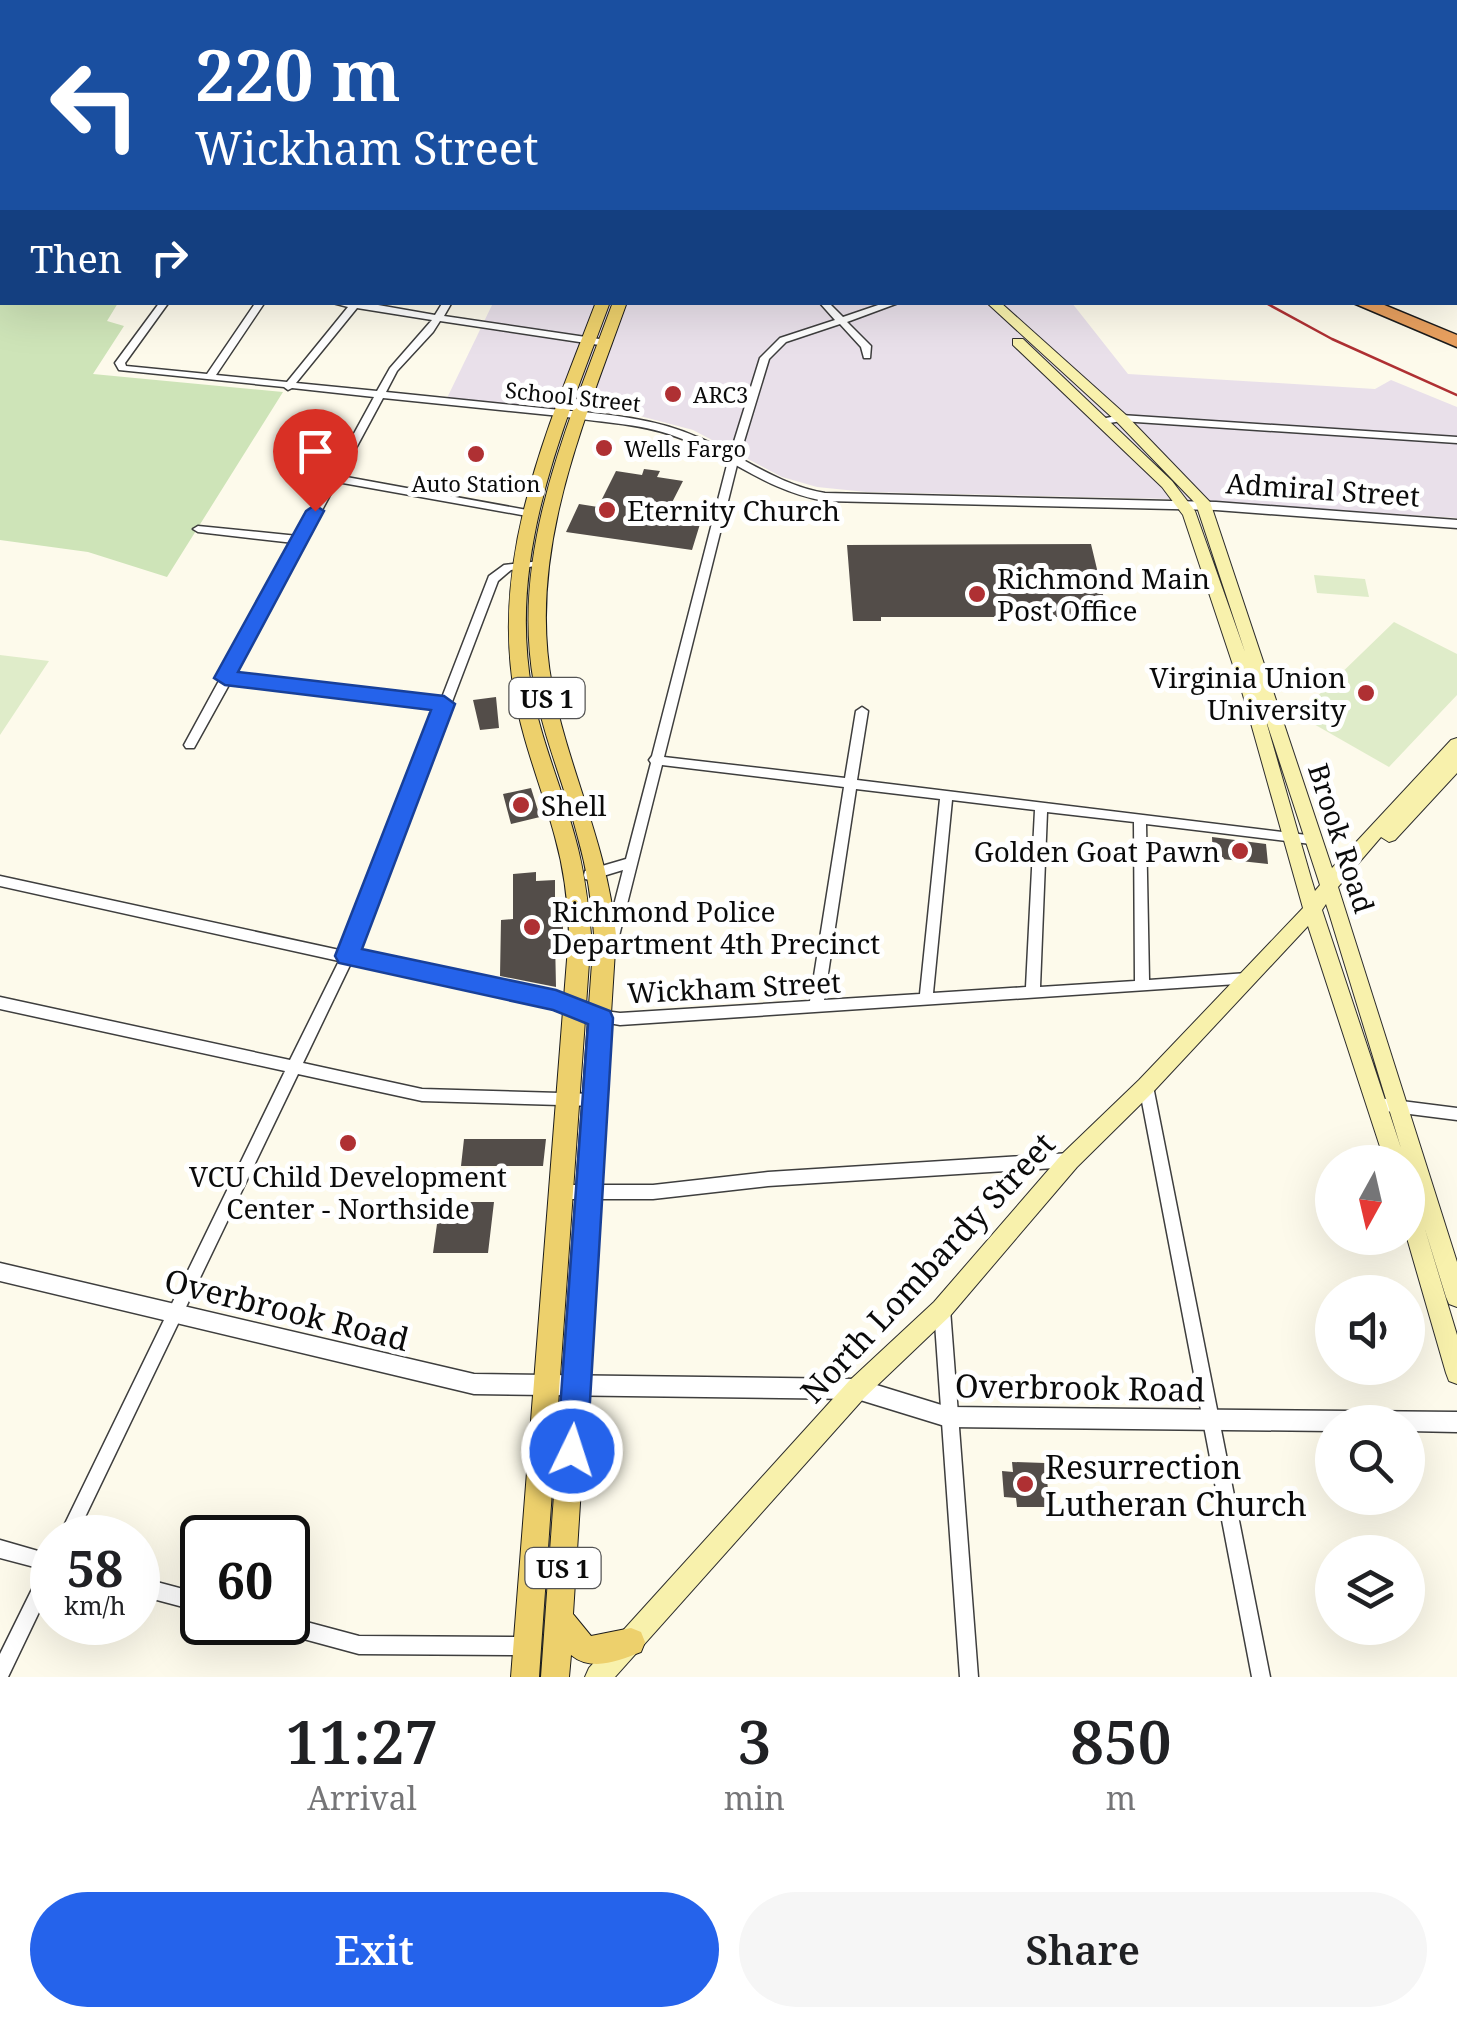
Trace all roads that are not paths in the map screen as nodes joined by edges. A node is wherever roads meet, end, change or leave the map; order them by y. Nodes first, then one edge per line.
1 (163, 305) edge
2 (259, 305) edge
3 (355, 305) edge
4 (362, 305) edge
5 (446, 305) edge
6 (603, 305) edge
7 (618, 305) edge
8 (827, 305) edge
9 (887, 305) edge
10 (979, 305) edge
11 (995, 305) edge
12 (1367, 305) edge
13 (1396, 305) edge
14 (439, 318) junction
15 (840, 319) junction
16 (1457, 330) edge
17 (1457, 341) edge
18 (597, 342) junction
19 (867, 356) dead end
20 (210, 378) junction
21 (288, 387) junction
22 (378, 395) junction
23 (570, 414) junction
24 (1122, 418) junction
25 (1104, 421) junction
26 (1441, 439) junction
27 (1457, 440) edge
28 (1457, 452) edge
29 (733, 461) junction
30 (333, 478) junction
31 (1186, 506) junction
32 (1205, 506) junction
33 (527, 512) junction
34 (1457, 524) edge
35 (198, 529) dead end
36 (299, 540) junction
37 (527, 564) junction
38 (225, 678) junction
39 (444, 704) junction
40 (862, 710) dead end
41 (1457, 744) edge
42 (190, 745) dead end
43 (655, 760) junction
44 (1457, 762) edge
45 (850, 784) junction
46 (946, 795) junction
47 (1041, 806) junction
48 (1140, 818) junction
49 (1289, 836) junction
50 (1311, 839) junction
51 (630, 863) junction
52 (599, 873) junction
53 (576, 877) junction
54 (0, 881) edge
55 (1323, 898) junction
56 (348, 956) junction
57 (604, 966) junction
58 (1247, 979) junction
59 (1142, 986) junction
60 (1032, 993) junction
61 (926, 1000) junction
62 (0, 1003) edge
63 (576, 1007) junction
64 (816, 1007) junction
65 (601, 1018) junction
66 (293, 1068) junction
67 (1146, 1086) junction
68 (569, 1100) junction
69 (595, 1100) junction
70 (1387, 1106) junction
71 (1457, 1114) edge
72 (1393, 1145) edge
73 (1070, 1160) junction
74 (560, 1192) junction
75 (589, 1193) junction
76 (1422, 1255) edge
77 (0, 1272) edge
78 (1457, 1297) edge
79 (942, 1308) junction
80 (174, 1312) junction
81 (1457, 1373) edge
82 (547, 1387) junction
83 (576, 1388) junction
84 (856, 1388) junction
85 (948, 1417) junction
86 (1210, 1418) junction
87 (1457, 1422) edge
88 (77, 1515) edge
89 (0, 1549) edge
90 (30, 1558) edge
91 (30, 1611) edge
92 (559, 1619) junction
93 (310, 1632) edge
94 (630, 1642) junction
95 (527, 1646) junction
96 (0, 1673) edge
97 (525, 1677) edge
98 (555, 1677) edge
99 (598, 1677) edge
100 (969, 1677) edge
101 (1261, 1677) edge

1 - 20 street, School Street
2 - 20 street
3 - 21 street
4 - 14 street
5 - 14 street
6 - 18 main road, US 1
7 - 18 main road, US 1
8 - 15 street
9 - 15 street
10 - 25 main road, Brook Road
11 - 24 main road, Brook Road
12 - 17 highway
13 - 16 highway
14 - 18 street
14 - 22 street
15 - 19 street
15 - 29 street
18 - 23 main road, US 1
20 - 21 street, School Street
21 - 22 street, School Street
22 - 23 street, School Street
22 - 30 street
23 - 29 street, School Street
23 - 33 main road, US 1
23 - 37 main road, US 1
24 - 25 street
24 - 26 street
24 - 32 main road, Brook Road
25 - 31 main road, Brook Road
26 - 27 street
26 - 28 street
29 - 31 street, School Street
29 - 43 street
30 - 33 street
30 - 36 street
31 - 32 street, Admiral Street
31 - 49 main road, Brook Road
32 - 34 street, Admiral Street
32 - 50 main road, Brook Road
33 - 37 main road, US 1
35 - 36 street
36 - 38 street
37 - 39 street
37 - 52 main road, US 1
37 - 53 main road, US 1
38 - 39 street
38 - 42 street
39 - 56 street
40 - 45 street
41 - 55 main road, North Lombardy Street
43 - 45 street
43 - 51 street
44 - 55 main road, North Lombardy Street
45 - 46 street
45 - 64 street
46 - 47 street
46 - 61 street
47 - 48 street
47 - 60 street
48 - 49 street
48 - 59 street
49 - 50 street
49 - 55 main road, Brook Road
50 - 55 main road, Brook Road
51 - 52 street
51 - 57 street
52 - 53 street
52 - 57 main road, US 1
53 - 63 main road, US 1
54 - 56 street, Wickham Street
55 - 58 main road, North Lombardy Street
55 - 70 main road, Brook Road
56 - 63 street, Wickham Street
56 - 66 street
57 - 65 main road, US 1
58 - 59 street, Wickham Street
58 - 67 main road, North Lombardy Street
59 - 60 street, Wickham Street
60 - 61 street, Wickham Street
61 - 64 street, Wickham Street
62 - 66 street
63 - 65 street, Wickham Street
63 - 68 main road, US 1
64 - 65 street, Wickham Street
65 - 69 main road, US 1
66 - 68 street
66 - 80 street
67 - 73 main road, North Lombardy Street
67 - 86 street
68 - 69 street
68 - 74 main road, US 1
69 - 75 main road, US 1
70 - 71 street
70 - 72 main road, Brook Road
70 - 78 main road, Brook Road
73 - 75 street
73 - 79 main road, North Lombardy Street
74 - 75 street
74 - 82 main road, US 1
75 - 83 main road, US 1
76 - 81 main road
77 - 80 street, Overbrook Road
79 - 84 main road, North Lombardy Street
79 - 85 street
80 - 82 street, Overbrook Road
80 - 88 street
82 - 83 street, Overbrook Road
82 - 95 main road, US 1
83 - 84 street, Overbrook Road
83 - 92 main road, US 1
84 - 85 street, Overbrook Road
84 - 94 main road, North Lombardy Street
85 - 86 street, Overbrook Road
85 - 100 street
86 - 87 street, Overbrook Road
86 - 101 street
89 - 90 street
91 - 96 street
92 - 94 main road
92 - 98 main road, US 1
93 - 95 street
94 - 99 main road, North Lombardy Street
95 - 97 main road, US 1

